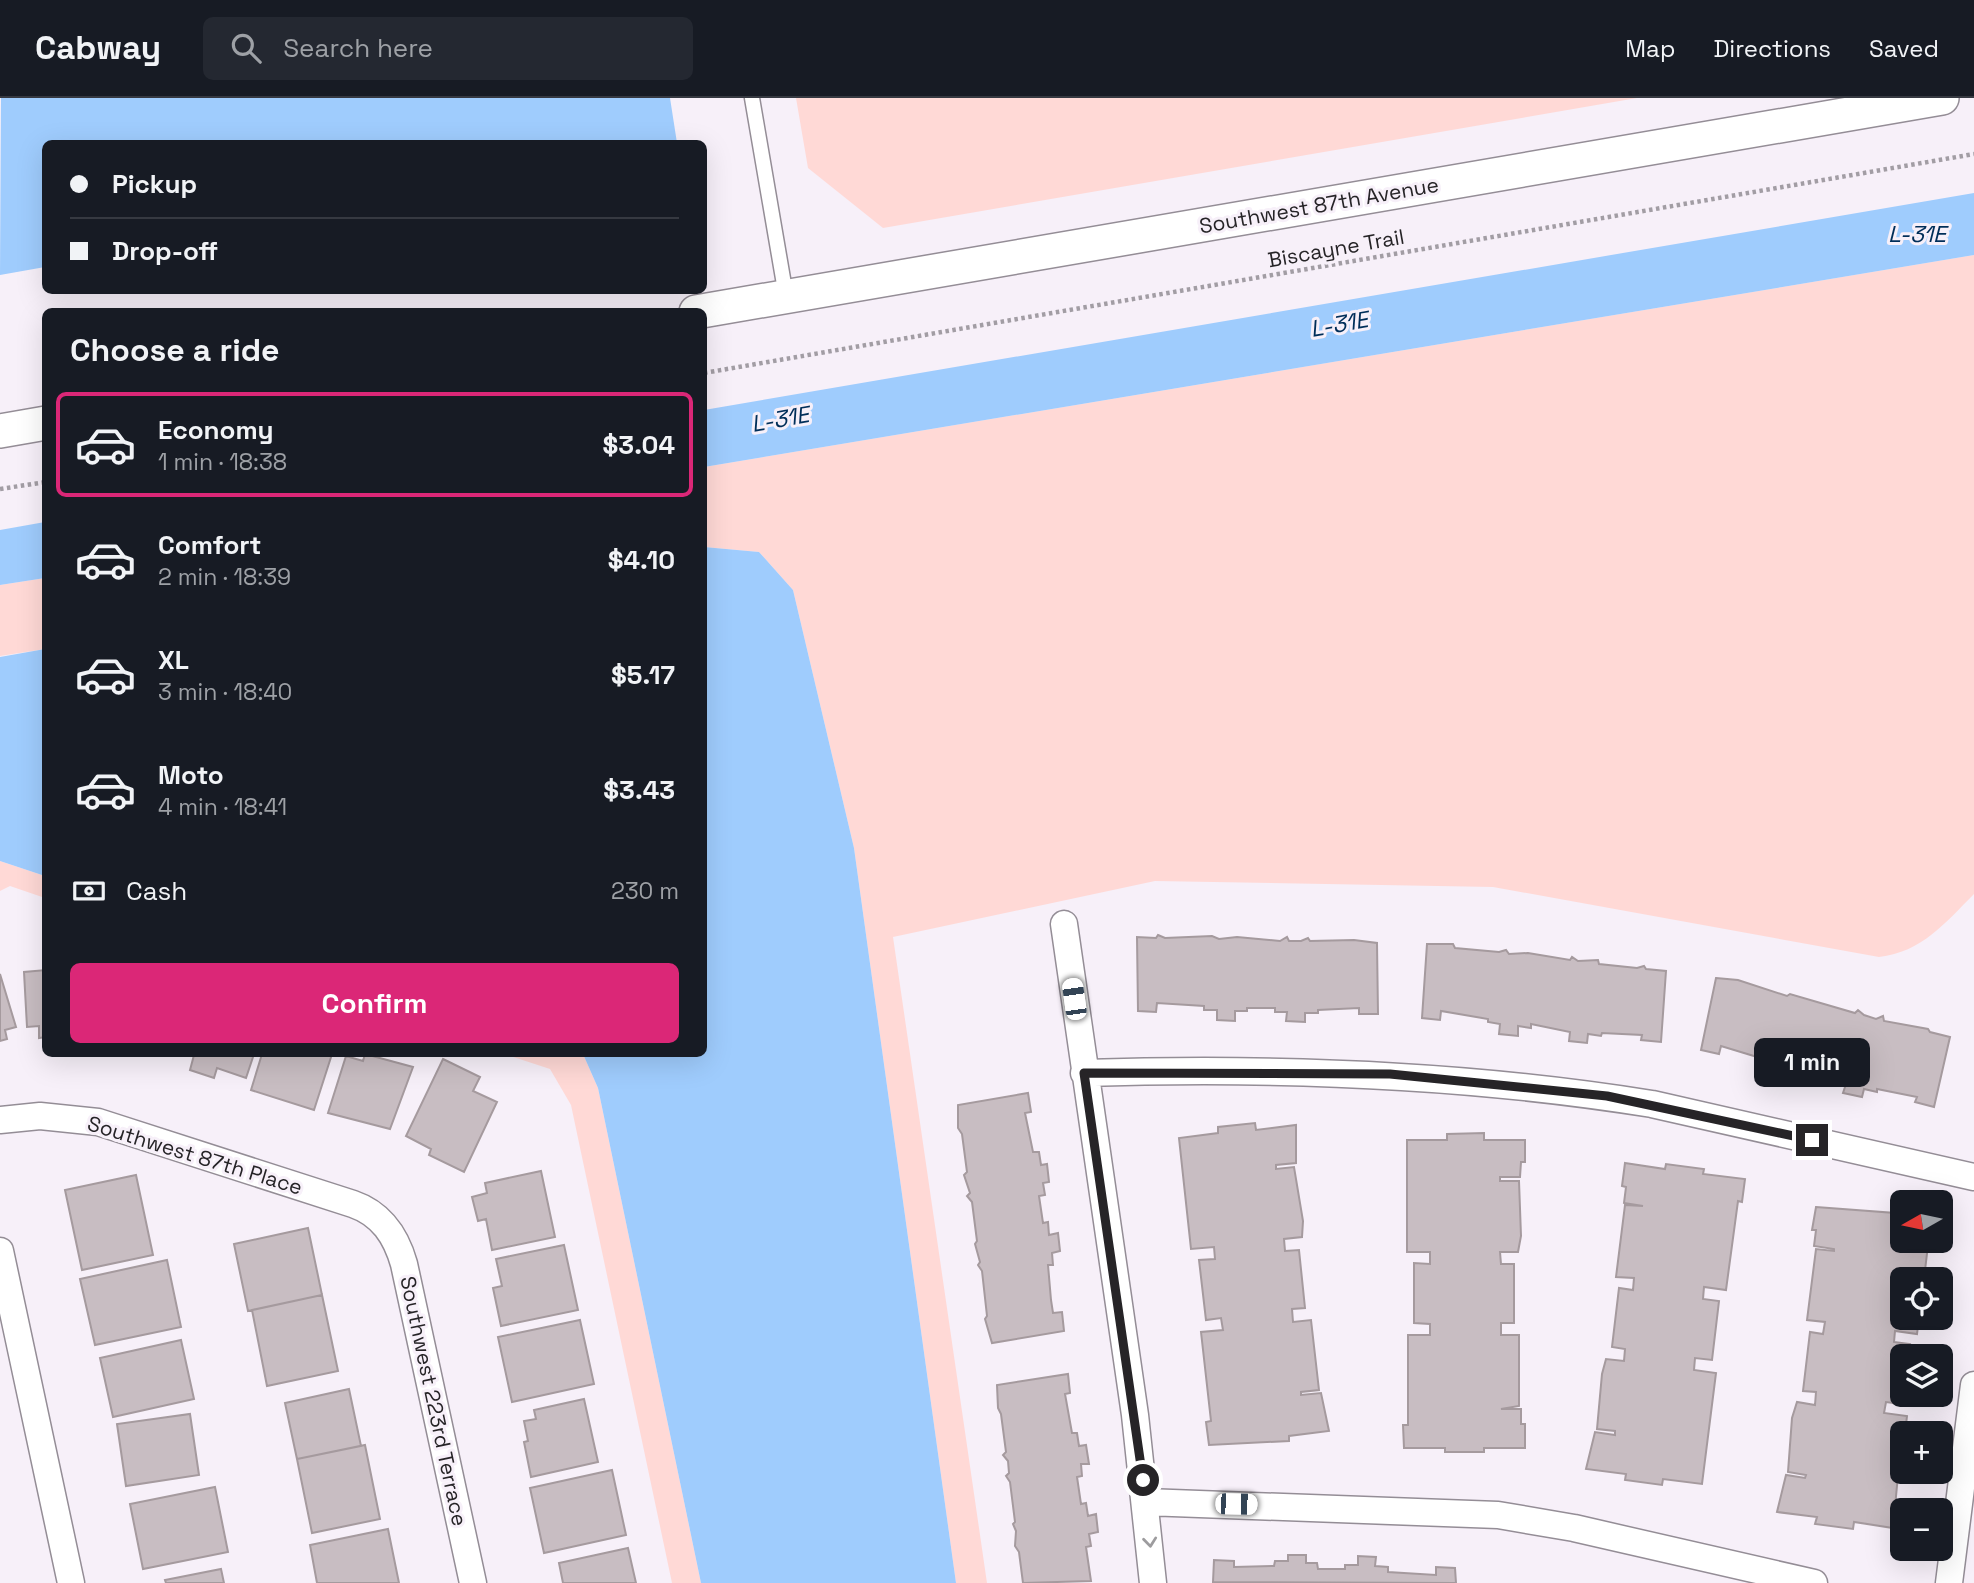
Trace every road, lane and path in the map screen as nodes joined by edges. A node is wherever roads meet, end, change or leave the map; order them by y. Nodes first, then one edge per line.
1 (752, 98) edge
2 (1942, 98) edge
3 (1974, 154) edge
4 (786, 296) junction
5 (707, 310) edge
6 (707, 372) edge
7 (42, 424) edge
8 (0, 431) edge
9 (42, 483) edge
10 (0, 489) edge
11 (1064, 925) dead end
12 (1084, 1073) junction
13 (0, 1120) edge
14 (1974, 1177) edge
15 (383, 1223) joint
16 (0, 1251) edge
17 (1974, 1385) edge
18 (1146, 1502) junction
19 (71, 1583) edge
20 (472, 1583) edge
21 (1153, 1583) edge
22 (1814, 1583) edge
23 (1949, 1583) edge

1 - 4 lane
2 - 4 street, Southwest 87th Avenue
3 - 6 path, Biscayne Trail
4 - 5 street, Southwest 87th Avenue
7 - 8 street
9 - 10 path
11 - 12 street
12 - 14 street
12 - 18 street
13 - 15 street, Southwest 87th Place
15 - 20 street, Southwest 223rd Terrace
16 - 19 street
17 - 23 street
18 -> 21 street
18 - 22 street

